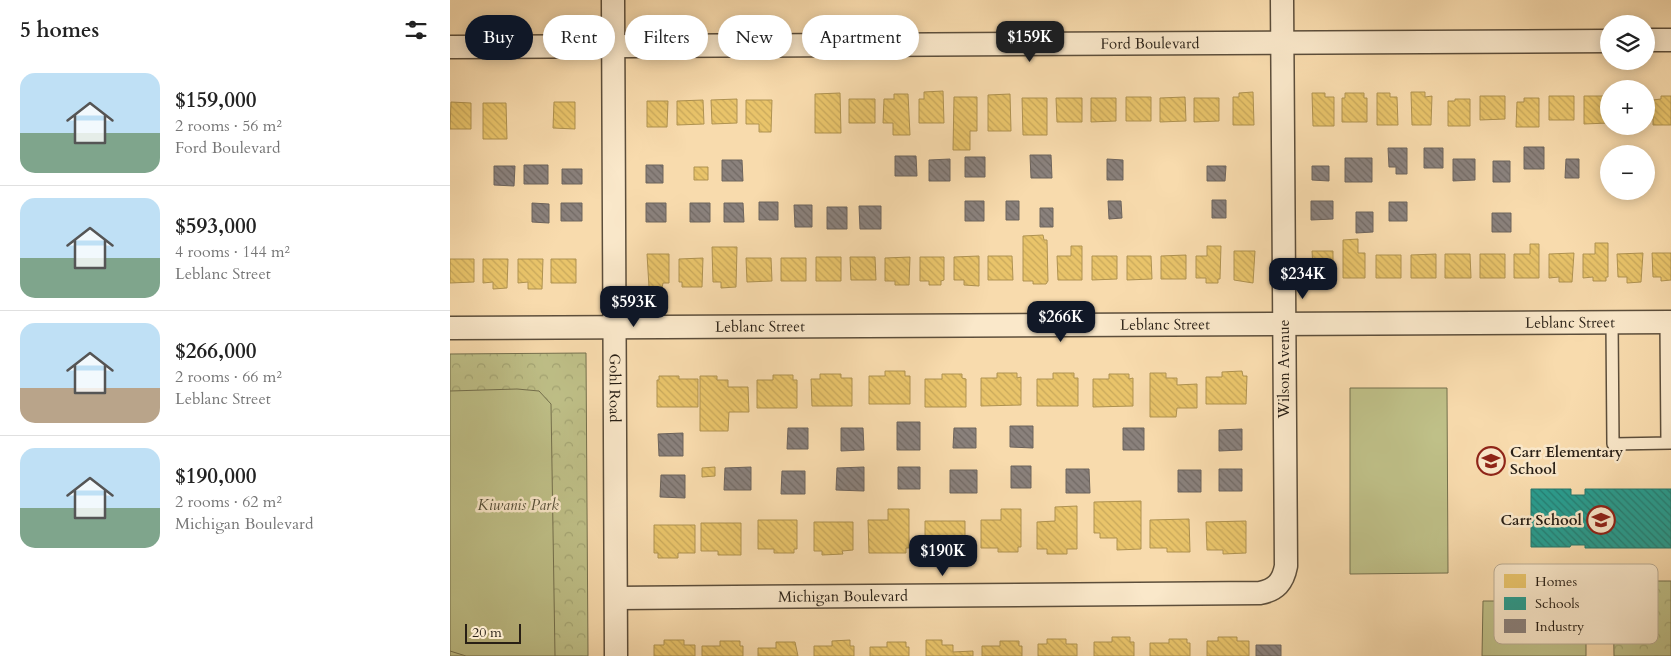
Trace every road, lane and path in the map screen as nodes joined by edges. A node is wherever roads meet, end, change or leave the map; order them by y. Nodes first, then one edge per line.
1 (613, 0) edge
2 (1282, 0) edge
3 (613, 15) edge
4 (1655, 40) edge
5 (1671, 40) edge
6 (1600, 41) edge
7 (1282, 43) junction
8 (450, 46) edge
9 (543, 46) edge
10 (615, 46) edge
11 (612, 60) edge
12 (1612, 322) junction
13 (1668, 322) edge
14 (1284, 324) junction
15 (616, 327) junction
16 (450, 328) edge
17 (1669, 443) edge
18 (1278, 585) joint
19 (617, 598) junction
20 (616, 656) edge

1 - 3 street, Gohl Road
2 - 7 street, Wilson Avenue
4 - 5 street
6 - 7 street, Ford Boulevard
7 - 10 street, Ford Boulevard
7 - 14 street, Wilson Avenue
8 - 9 street, Ford Boulevard
11 - 15 street, Gohl Road
12 - 13 street, Leblanc Street
12 - 14 street, Leblanc Street
12 - 17 lane
13 - 17 lane
14 - 15 street, Leblanc Street
14 - 18 street, Wilson Avenue
15 - 16 street, Leblanc Street
15 - 19 street, Gohl Road
18 - 19 street, Michigan Boulevard
19 - 20 street, Gohl Road

